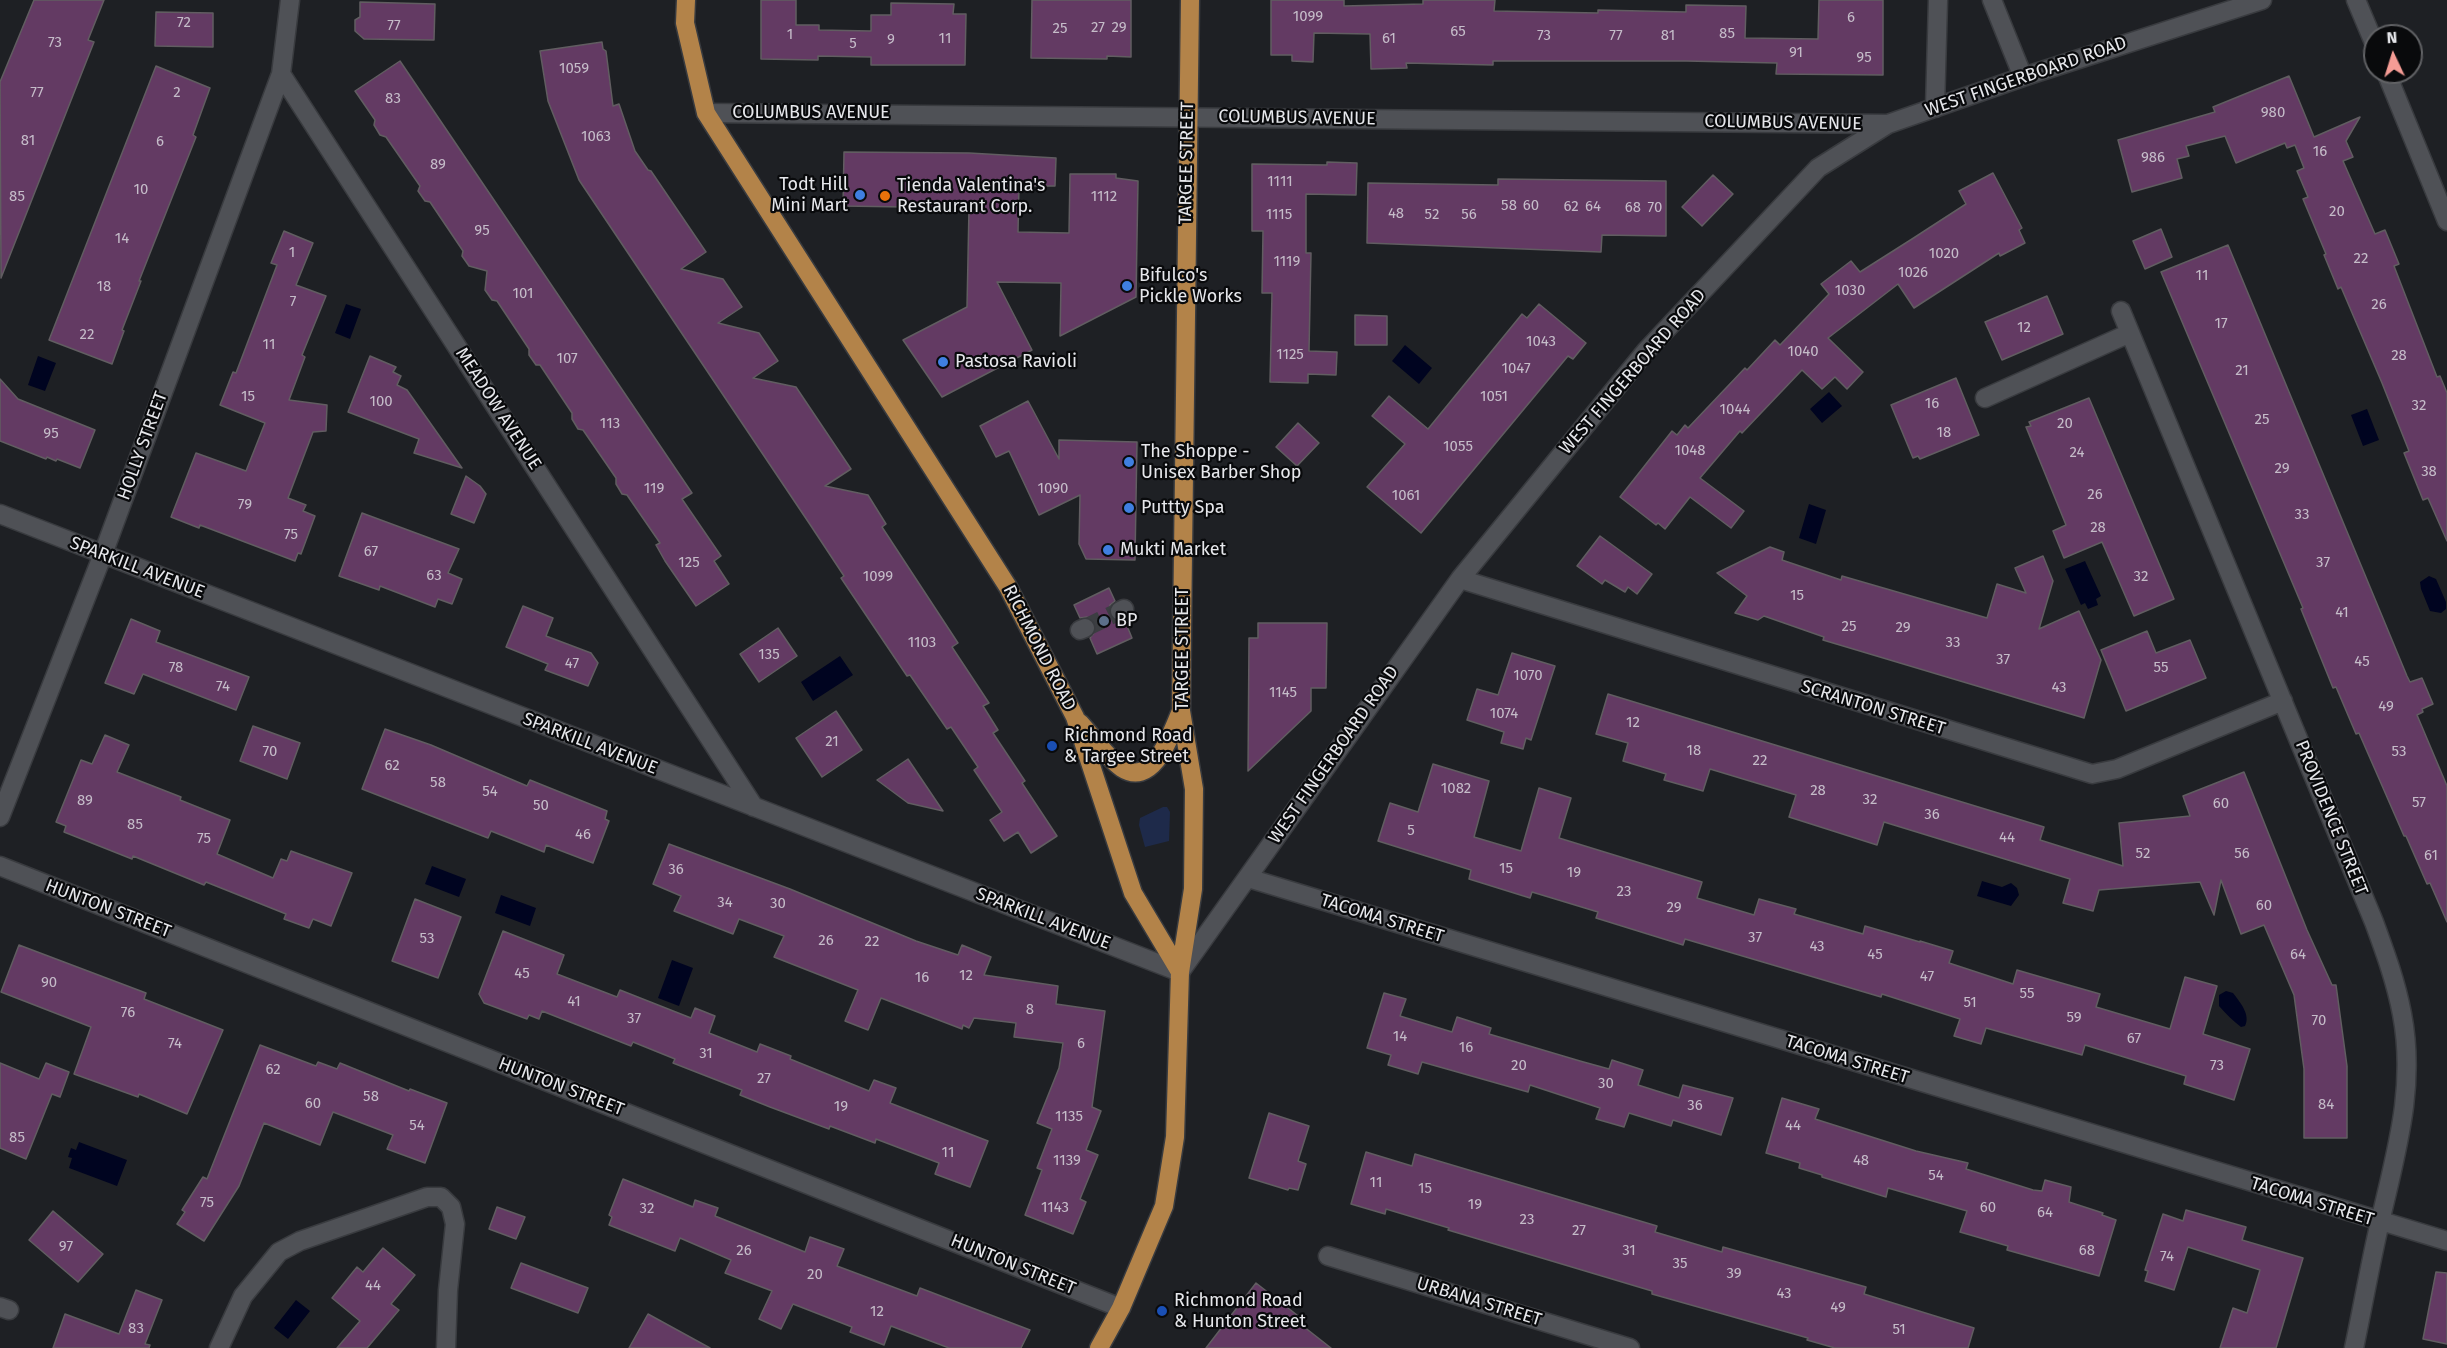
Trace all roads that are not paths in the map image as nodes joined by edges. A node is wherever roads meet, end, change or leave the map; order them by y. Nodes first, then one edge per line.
1 (290, 0) edge
2 (686, 0) edge
3 (1190, 0) edge
4 (1938, 0) edge
5 (1992, 0) edge
6 (2262, 0) edge
7 (2356, 0) edge
8 (2366, 24) edge
9 (281, 74) junction
10 (2023, 77) junction
11 (2391, 84) edge
12 (1935, 108) junction
13 (706, 112) junction
14 (1188, 116) junction
15 (1888, 124) junction
16 (2447, 221) edge
17 (2121, 311) dead end
18 (2130, 333) junction
19 (1985, 398) dead end
20 (0, 514) edge
21 (103, 554) junction
22 (1460, 579) junction
23 (2283, 701) junction
24 (1181, 711) junction
25 (1075, 717) junction
26 (754, 807) junction
27 (0, 817) edge
28 (0, 866) edge
29 (1248, 878) junction
30 (1180, 972) junction
31 (2380, 1222) junction
32 (2447, 1241) edge
33 (1328, 1256) dead end
34 (1121, 1308) junction
35 (219, 1348) edge
36 (446, 1348) edge
37 (1099, 1348) edge
38 (1630, 1348) edge
39 (2354, 1348) edge

1 - 9 street
2 - 13 main road, RICHMOND ROAD
3 - 14 main road, TARGEE STREET
4 - 12 street
5 - 10 street
6 - 10 street, WEST FINGERBOARD ROAD
7 - 8 street
9 - 21 street, HOLLY STREET
9 - 26 street, MEADOW AVENUE
10 - 12 street, WEST FINGERBOARD ROAD
11 - 16 street
12 - 15 street, WEST FINGERBOARD ROAD
13 - 14 street, COLUMBUS AVENUE
13 - 25 main road, RICHMOND ROAD
14 - 15 street, COLUMBUS AVENUE
14 - 24 main road, TARGEE STREET
15 - 22 street, WEST FINGERBOARD ROAD
17 - 18 street, PROVIDENCE STREET
18 - 19 street
18 - 23 street, PROVIDENCE STREET
20 - 21 street, SPARKILL AVENUE
21 - 26 street, SPARKILL AVENUE
21 - 27 street, HOLLY STREET
22 - 23 street, SCRANTON STREET
22 - 29 street, WEST FINGERBOARD ROAD
23 - 31 street, PROVIDENCE STREET
24 - 25 main road
24 - 30 main road, TARGEE STREET
25 - 30 main road, RICHMOND ROAD
26 - 30 street, SPARKILL AVENUE
28 - 34 street, HUNTON STREET
29 - 30 street, WEST FINGERBOARD ROAD
29 - 31 street, TACOMA STREET
30 - 34 main road
31 - 32 street, TACOMA STREET
31 - 39 street, PROVIDENCE STREET
33 - 38 street, URBANA STREET
34 - 37 main road
35 - 36 street

